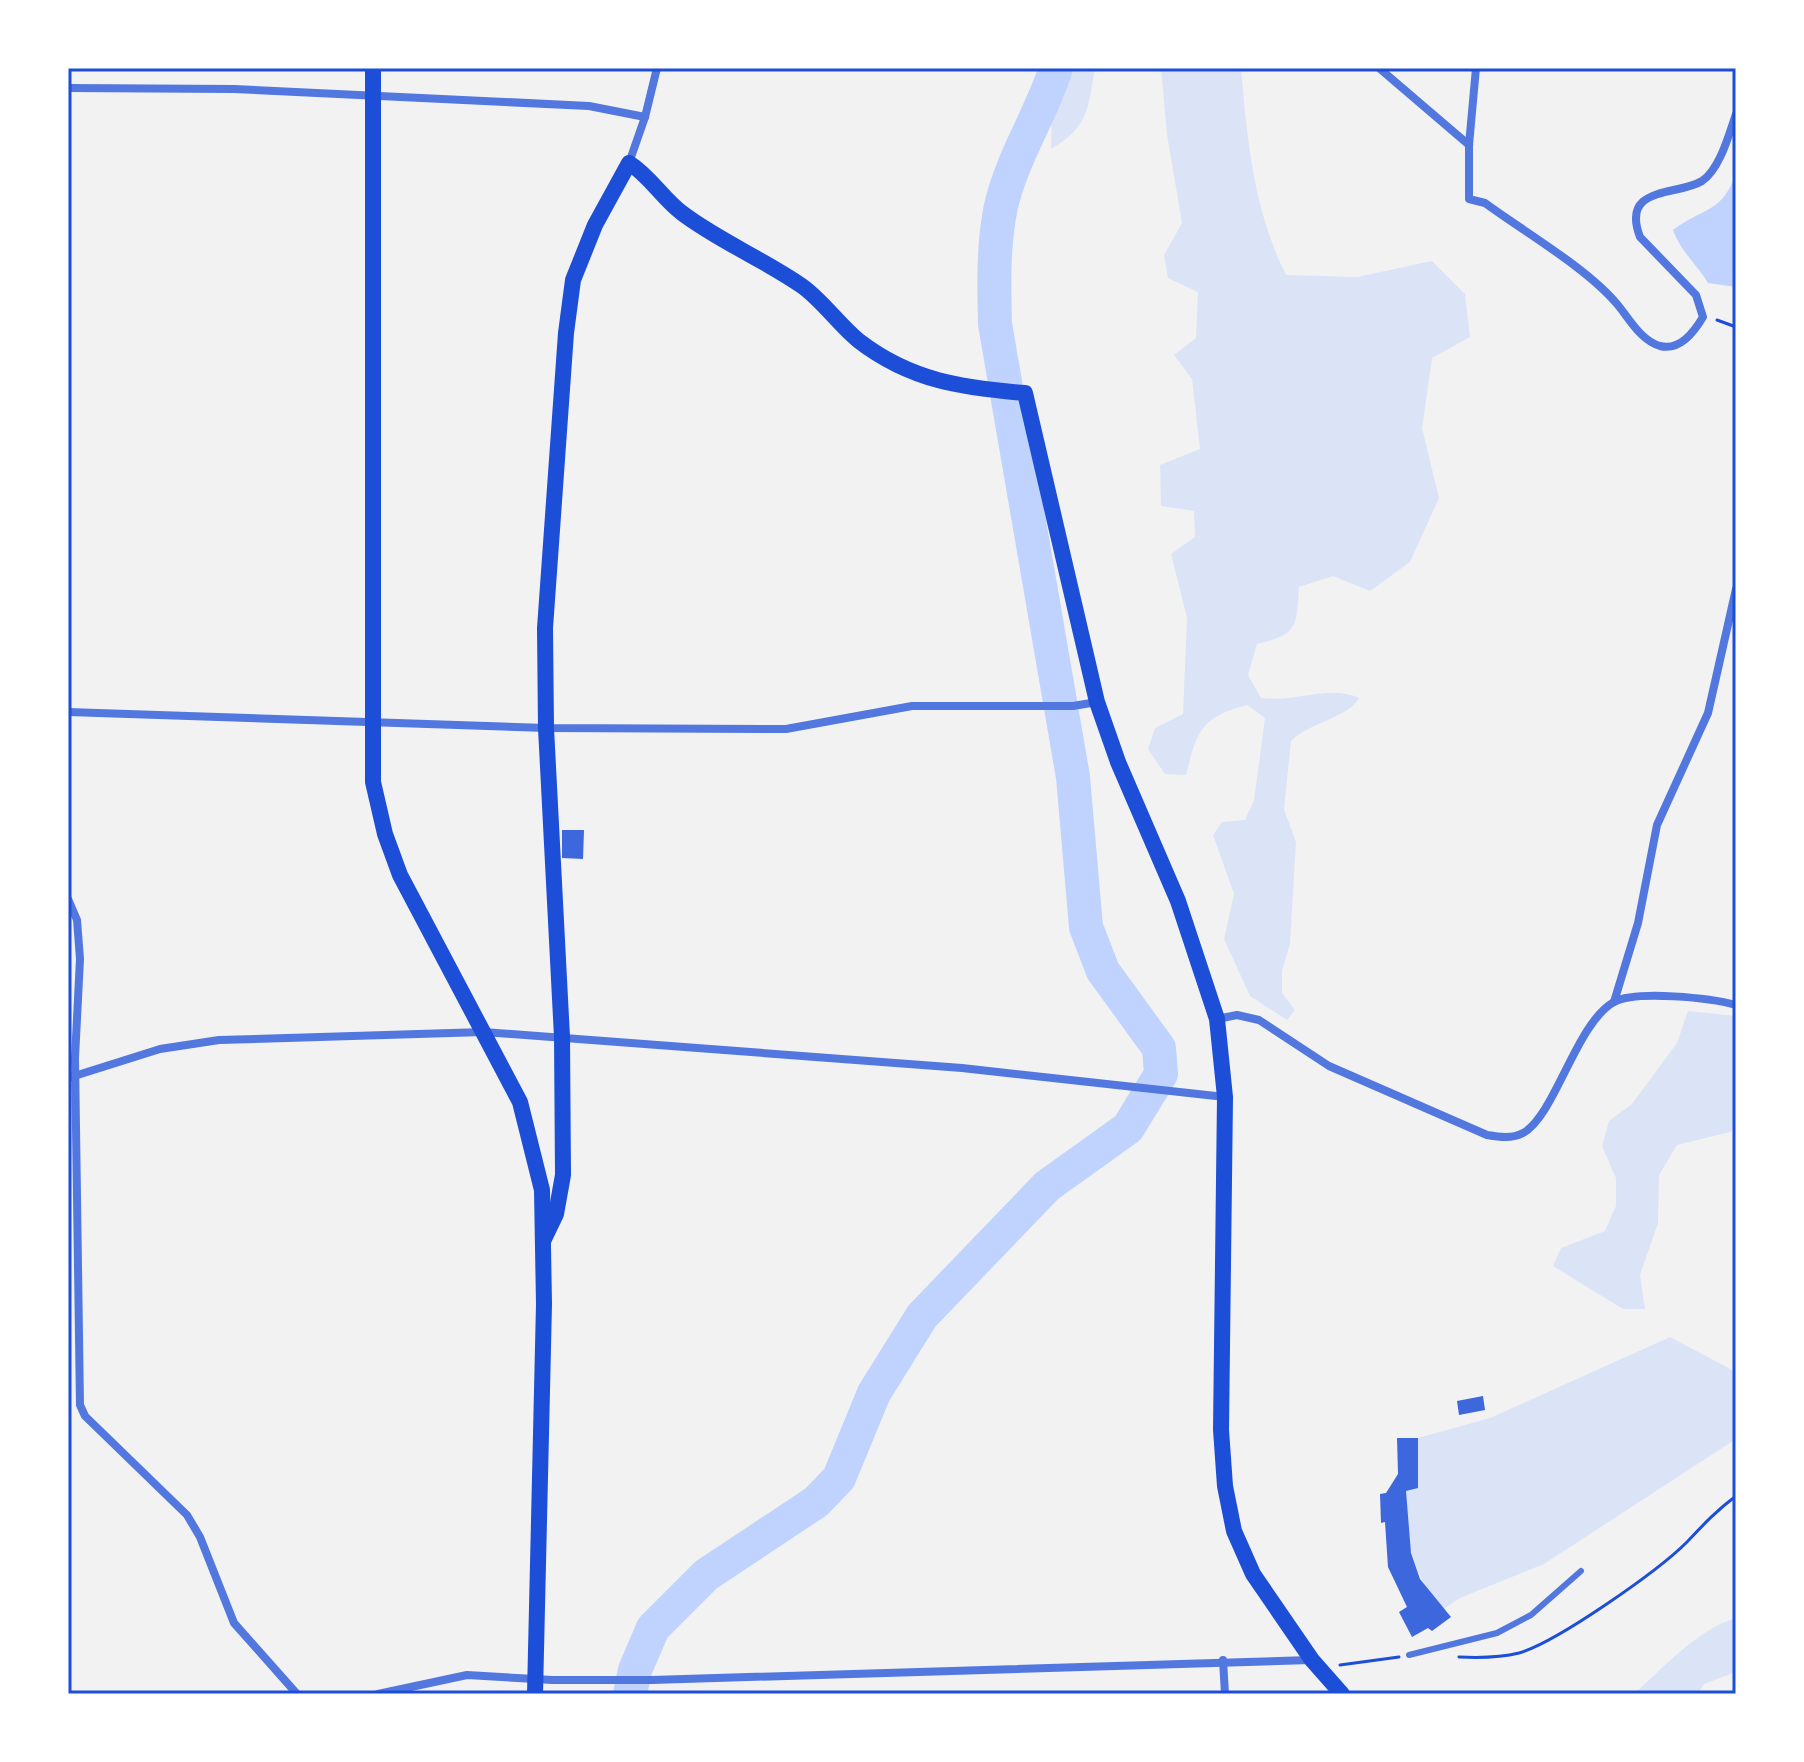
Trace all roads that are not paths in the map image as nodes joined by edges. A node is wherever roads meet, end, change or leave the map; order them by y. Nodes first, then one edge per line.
1 (373, 68) edge
2 (657, 68) edge
3 (1379, 68) edge
4 (1476, 68) edge
5 (68, 88) edge
6 (373, 96) junction
7 (1736, 114) edge
8 (645, 117) junction
9 (1469, 145) junction
10 (629, 163) junction
11 (1736, 589) edge
12 (1097, 702) junction
13 (68, 712) edge
14 (371, 721) junction
15 (546, 728) junction
16 (68, 899) edge
17 (1614, 1002) junction
18 (1736, 1005) edge
19 (1217, 1019) junction
20 (484, 1032) junction
21 (562, 1037) junction
22 (72, 1077) edge
23 (1225, 1097) junction
24 (544, 1239) junction
25 (1581, 1571) dead end
26 (1409, 1655) dead end
27 (1223, 1660) junction
28 (1312, 1660) junction
29 (535, 1686) edge
30 (297, 1694) edge
31 (378, 1694) edge
32 (1225, 1694) edge
33 (1342, 1694) edge

1 - 6 main road
2 - 8 street
3 - 9 street
4 - 9 street
5 - 6 street
6 - 8 street
6 - 14 main road
7 - 9 street
8 - 10 street
10 - 12 main road
10 - 15 main road
11 - 17 street
12 - 15 street
12 - 19 main road
13 - 14 street
14 - 15 street
14 - 20 main road
15 - 21 main road
16 - 22 street
17 - 18 street
17 - 19 street
19 - 23 main road
20 - 21 street
20 - 22 street
20 - 24 main road
21 - 23 street
21 - 24 main road
22 - 30 street
23 - 28 main road
24 - 29 main road
25 - 26 lane
27 - 28 street
27 - 29 street
27 - 32 street
28 - 33 main road
29 - 31 street

